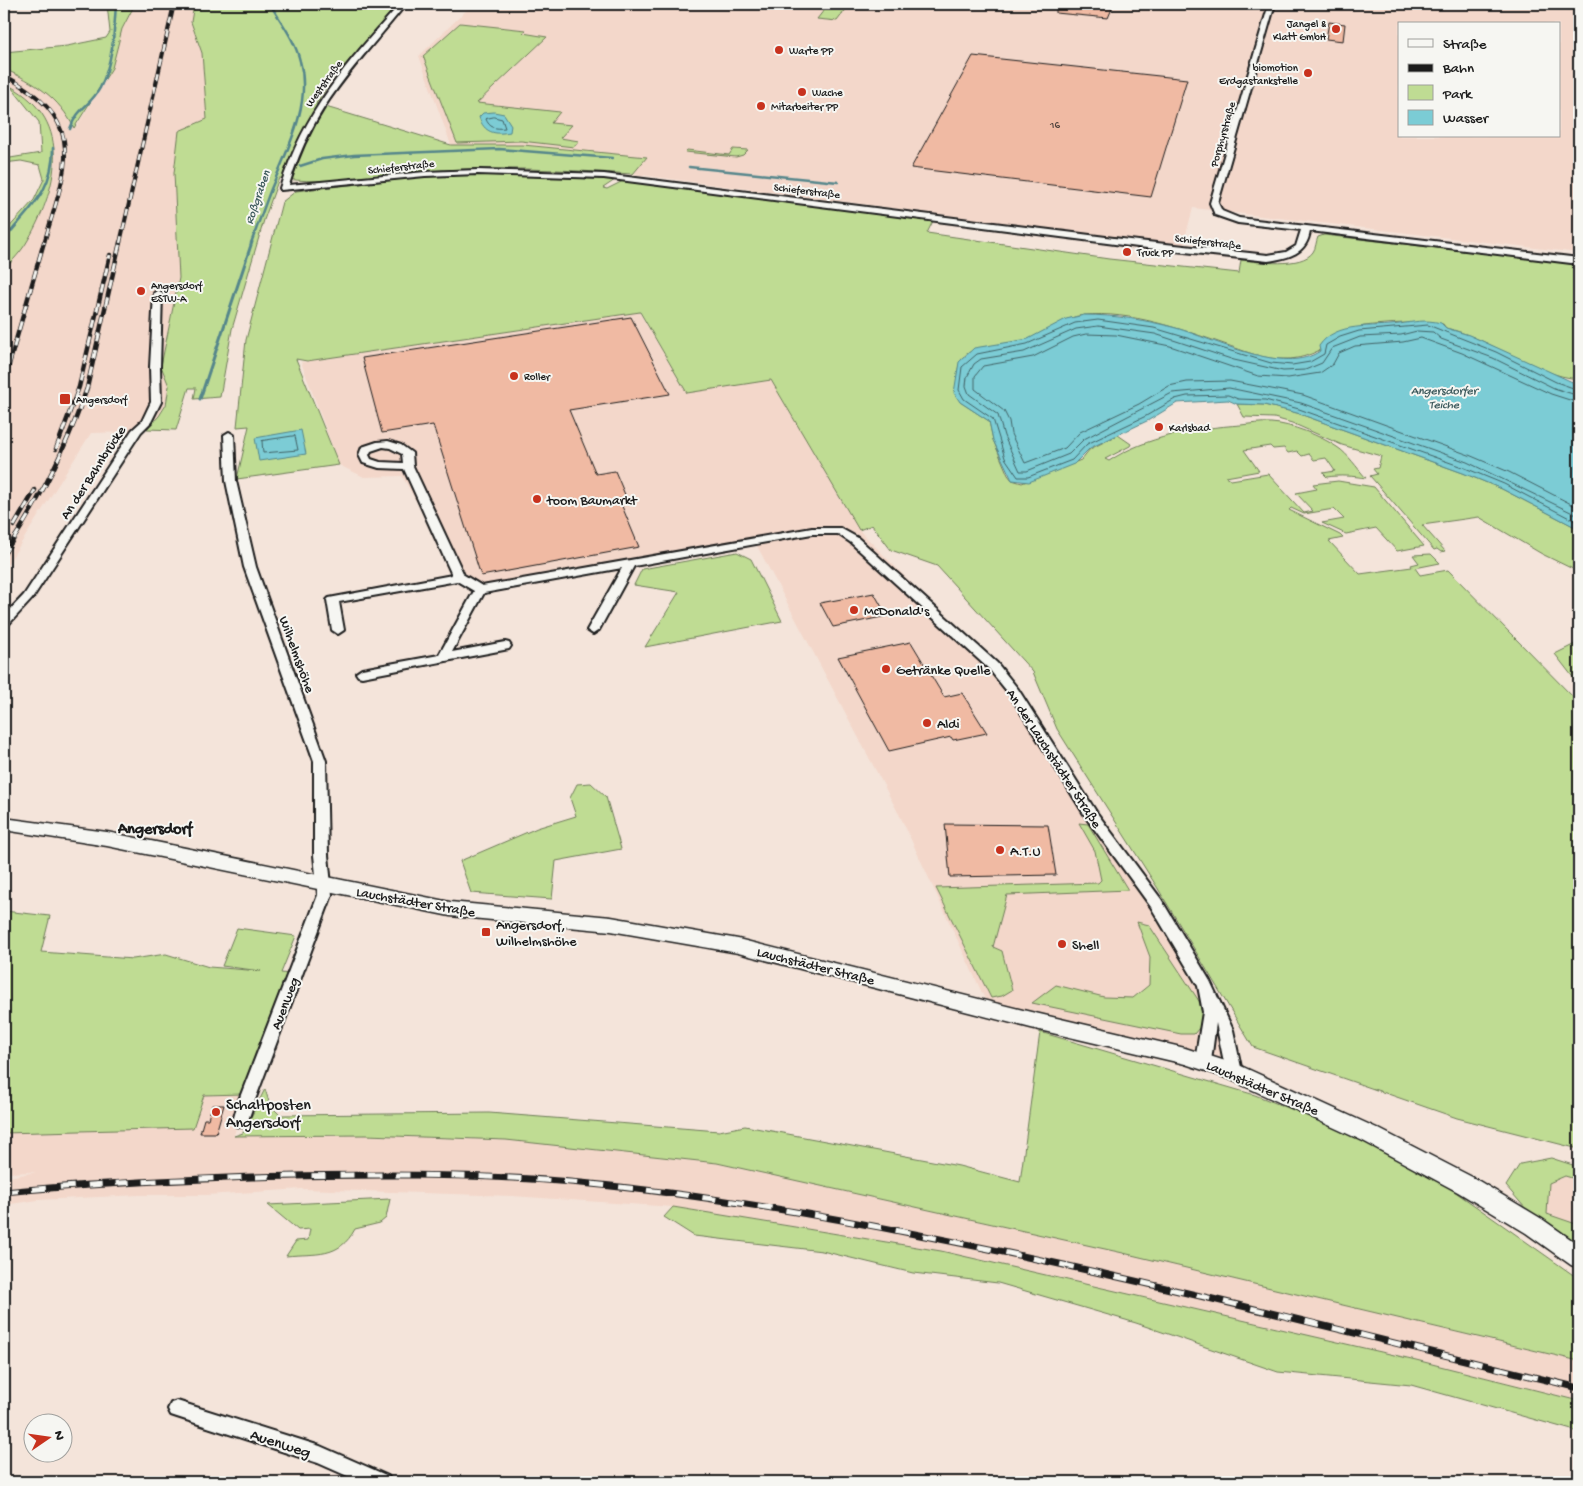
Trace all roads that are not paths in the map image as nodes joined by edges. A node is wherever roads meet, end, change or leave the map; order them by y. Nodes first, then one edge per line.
1 (403, 4) edge
2 (1272, 4) edge
3 (284, 188) joint
4 (1218, 213) joint
5 (1306, 227) junction
6 (1579, 261) edge
7 (158, 293) dead end
8 (229, 435) dead end
9 (408, 466) dead end
10 (629, 565) junction
11 (459, 577) junction
12 (480, 590) junction
13 (4, 622) edge
14 (338, 630) dead end
15 (593, 630) dead end
16 (504, 646) dead end
17 (443, 658) junction
18 (362, 674) dead end
19 (4, 824) edge
20 (324, 884) junction
21 (1205, 985) junction
22 (1203, 1061) junction
23 (1234, 1072) junction
24 (241, 1121) dead end
25 (1579, 1258) edge
26 (177, 1409) dead end
27 (382, 1482) edge

1 - 3 street, Weststraße
2 - 4 street, Porphyrstraße
3 - 5 street, Schieferstraße
4 - 5 street, Schieferstraße
5 - 6 street, Schieferstraße
7 - 13 street, An der Bahnbrücke
8 - 20 street, Wilhelmshöhe
9 - 11 street
10 - 12 street, An der Lauchstädter Straße
10 - 15 street
10 - 21 street, An der Lauchstädter Straße
11 - 12 street
11 - 14 street
12 - 17 street
16 - 17 street
17 - 18 street
19 - 20 main road, Lauchstädter Straße
20 - 22 main road, Lauchstädter Straße
20 - 24 street, Auenweg
21 - 22 street, An der Lauchstädter Straße
21 - 23 street
22 - 23 main road, Lauchstädter Straße
23 - 25 main road, Lauchstädter Straße
26 - 27 street, Auenweg

